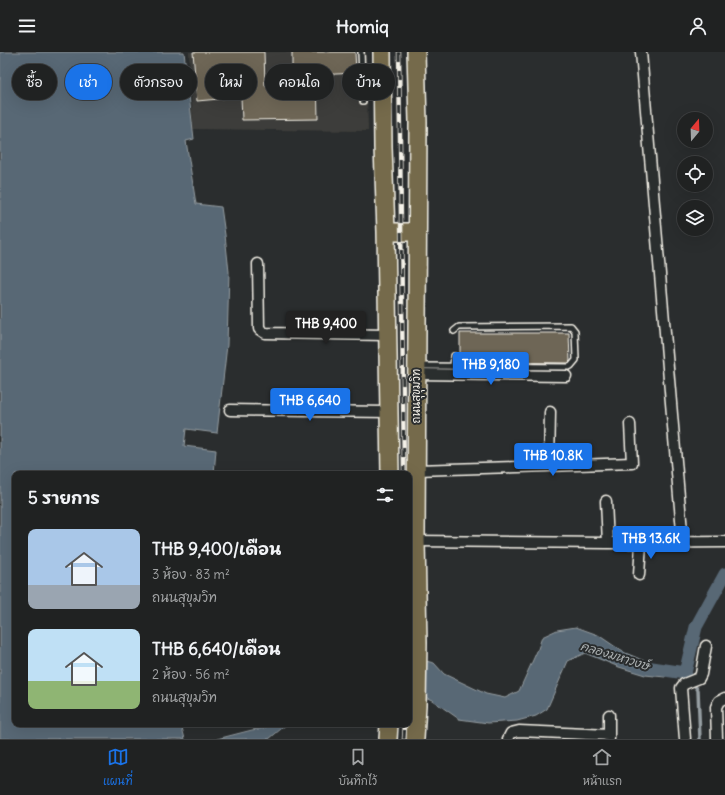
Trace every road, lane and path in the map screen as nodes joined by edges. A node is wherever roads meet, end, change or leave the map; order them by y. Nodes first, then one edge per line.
1 (361, 52) edge
2 (382, 52) edge
3 (416, 52) edge
4 (641, 52) edge
5 (363, 101) dead end
6 (386, 232) junction
7 (417, 232) junction
8 (258, 264) dead end
9 (454, 330) dead end
10 (387, 335) junction
11 (454, 356) dead end
12 (453, 366) junction
13 (416, 370) junction
14 (566, 376) dead end
15 (230, 410) dead end
16 (389, 412) junction
17 (550, 412) dead end
18 (630, 424) dead end
19 (549, 466) junction
20 (416, 470) junction
21 (390, 471) edge
22 (606, 501) dead end
23 (416, 542) junction
24 (725, 542) edge
25 (608, 543) junction
26 (642, 543) junction
27 (683, 543) junction
28 (639, 575) dead end
29 (706, 646) dead end
30 (725, 698) edge
31 (608, 715) dead end
32 (389, 727) edge
33 (609, 737) edge
34 (388, 739) edge
35 (416, 739) edge
36 (508, 739) edge
37 (685, 739) edge
38 (717, 739) edge

1 - 5 lane
2 - 6 highway
3 - 7 highway, ถนนสุขุมวิท
4 - 27 street
6 - 7 highway
6 - 10 highway
7 - 13 highway, ถนนสุขุมวิท
8 - 10 street
9 - 12 lane
10 - 16 highway
11 - 12 lane
12 - 13 lane
13 - 14 street
13 - 20 highway, ถนนสุขุมวิท
15 - 16 street
16 - 21 highway
17 - 19 street
18 - 19 street
19 - 20 street
20 - 23 highway, ถนนสุขุมวิท
22 - 25 street
23 - 25 street
23 - 35 highway, ถนนสุขุมวิท
24 - 27 street
25 - 26 street
26 - 27 street
26 - 28 street
29 - 37 street
30 - 38 street
31 - 33 street
32 - 34 highway
33 - 36 street

